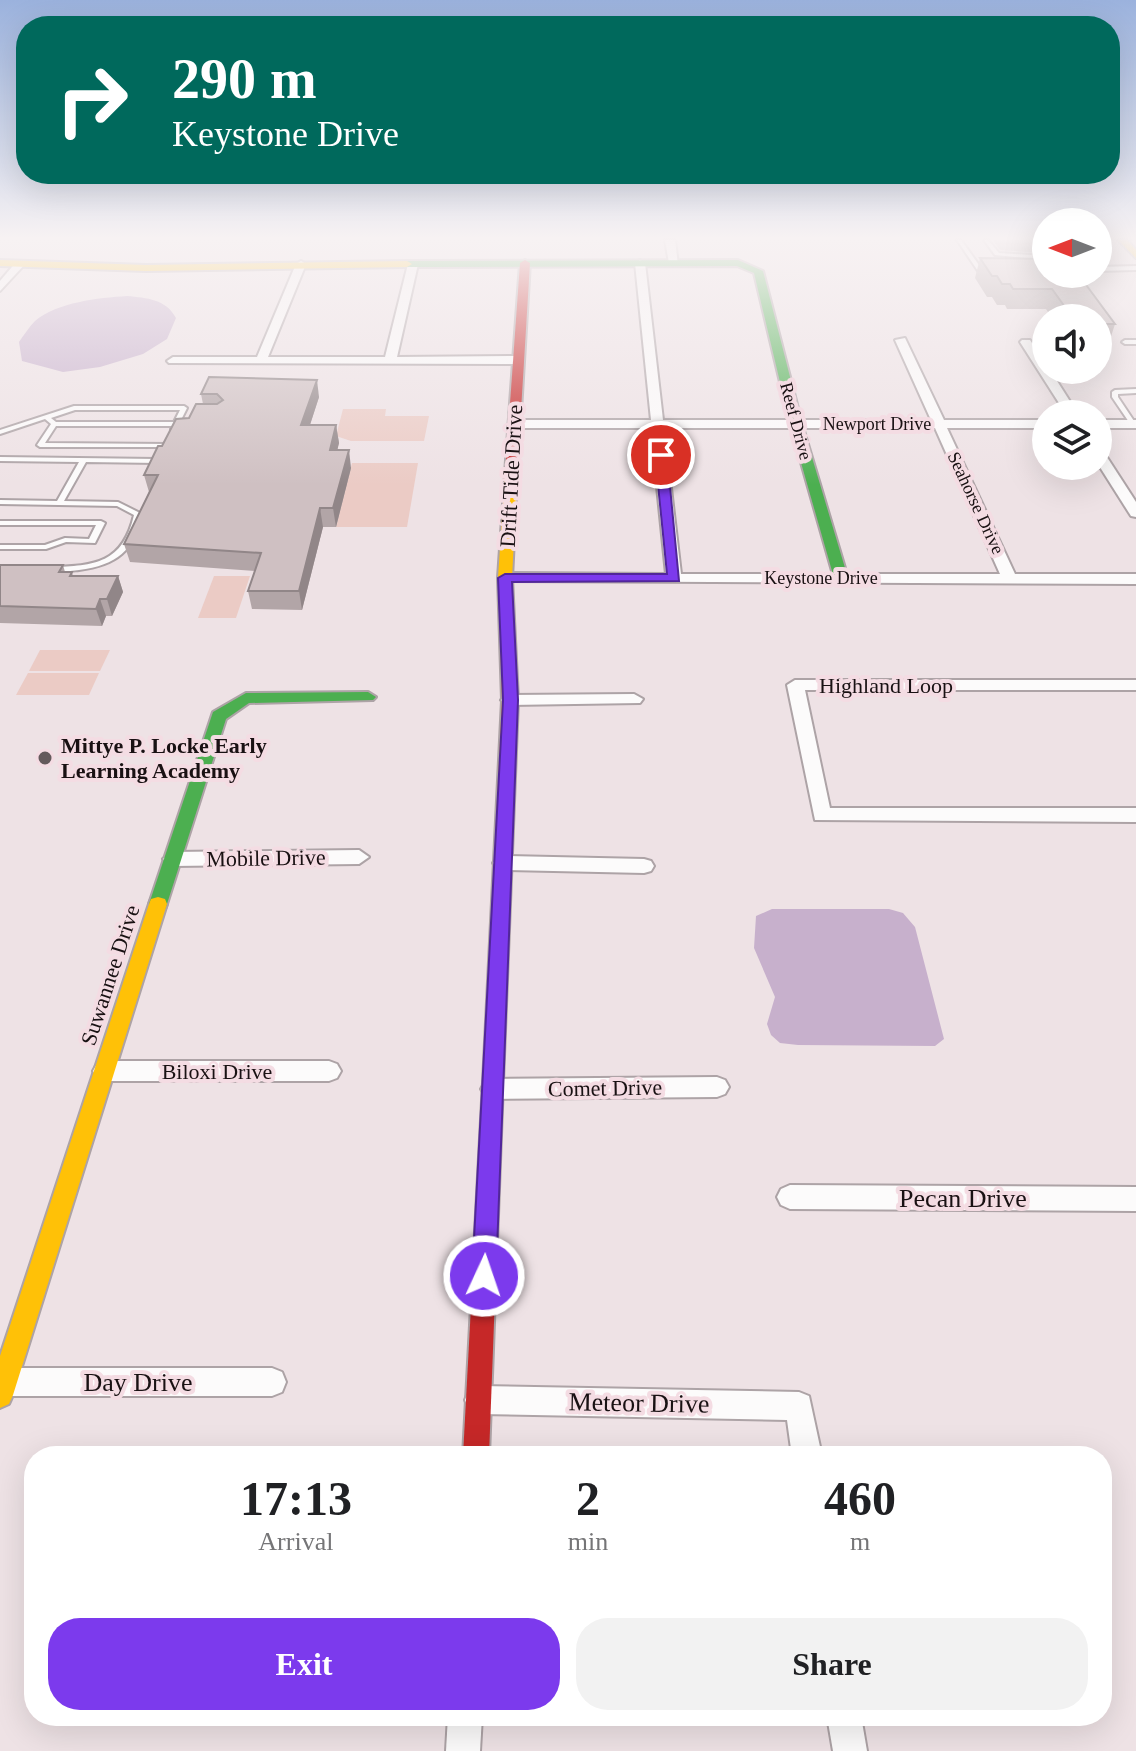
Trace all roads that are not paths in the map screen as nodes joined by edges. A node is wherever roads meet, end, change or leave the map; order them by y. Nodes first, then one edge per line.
1 (277, 322) edge
2 (399, 322) edge
3 (521, 322) edge
4 (646, 322) edge
5 (771, 322) edge
6 (901, 340) dead end
7 (1026, 342) dead end
8 (1125, 342) dead end
9 (1136, 342) edge
10 (518, 360) junction
11 (173, 361) dead end
12 (261, 361) junction
13 (390, 361) junction
14 (1136, 391) edge
15 (1063, 400) edge
16 (194, 416) edge
17 (46, 417) junction
18 (178, 420) junction
19 (54, 424) junction
20 (515, 424) junction
21 (657, 424) junction
22 (796, 424) junction
23 (940, 424) junction
24 (1032, 424) edge
25 (1112, 424) edge
26 (1134, 424) edge
27 (0, 432) edge
28 (167, 445) junction
29 (0, 459) edge
30 (83, 461) junction
31 (1112, 476) edge
32 (0, 502) edge
33 (20, 503) junction
34 (59, 503) junction
35 (1136, 513) edge
36 (4, 523) edge
37 (0, 547) edge
38 (42, 569) edge
39 (505, 578) junction
40 (674, 578) junction
41 (841, 578) junction
42 (1010, 579) junction
43 (1136, 579) edge
44 (1136, 685) edge
45 (368, 697) dead end
46 (634, 699) dead end
47 (510, 700) junction
48 (1136, 815) edge
49 (359, 857) dead end
50 (173, 859) junction
51 (503, 863) junction
52 (644, 866) dead end
53 (105, 1071) junction
54 (329, 1071) dead end
55 (717, 1087) dead end
56 (493, 1089) junction
57 (790, 1197) dead end
58 (1136, 1199) edge
59 (272, 1382) dead end
60 (2, 1388) edge
61 (479, 1400) junction
62 (477, 1446) edge
63 (805, 1446) edge
64 (464, 1726) edge
65 (846, 1726) edge
66 (463, 1751) edge
67 (850, 1751) edge

1 - 12 street
2 - 13 street
3 - 10 street, Drift Tide Drive
4 - 21 street
5 - 22 street, Reef Drive
6 - 23 street, Seahorse Drive
7 - 15 street
8 - 9 lane
10 - 13 street
10 - 20 street, Drift Tide Drive
11 - 12 street
12 - 13 street
14 - 26 lane
16 - 18 lane
17 - 18 lane
17 - 19 lane
17 - 27 lane
18 - 19 lane
18 - 28 lane
19 - 28 lane
20 - 21 street, Newport Drive
20 - 39 street, Drift Tide Drive
21 - 22 street, Newport Drive
21 - 40 street
22 - 23 street, Newport Drive
22 - 41 street, Reef Drive
23 - 24 street, Newport Drive
23 - 42 street, Seahorse Drive
25 - 26 street
28 - 30 lane
29 - 30 lane
30 - 34 lane
31 - 35 street
32 - 33 lane
33 - 34 lane
33 - 36 lane
34 - 38 lane
36 - 37 lane
39 - 40 street, Keystone Drive
39 - 47 street, Drift Tide Drive
40 - 41 street, Keystone Drive
41 - 42 street, Keystone Drive
42 - 43 street, Keystone Drive
44 - 48 street, Highland Loop
45 - 50 street, Suwannee Drive
46 - 47 street
47 - 51 street, Drift Tide Drive
49 - 50 street, Mobile Drive
50 - 53 street, Suwannee Drive
51 - 52 street
51 - 56 street, Drift Tide Drive
53 - 54 street, Biloxi Drive
53 - 60 street, Suwannee Drive
55 - 56 street, Comet Drive
56 - 61 street, Drift Tide Drive
57 - 58 street, Pecan Drive
59 - 60 street, Day Drive
61 - 62 street, Drift Tide Drive
61 - 63 street, Meteor Drive
64 - 66 street
65 - 67 street

